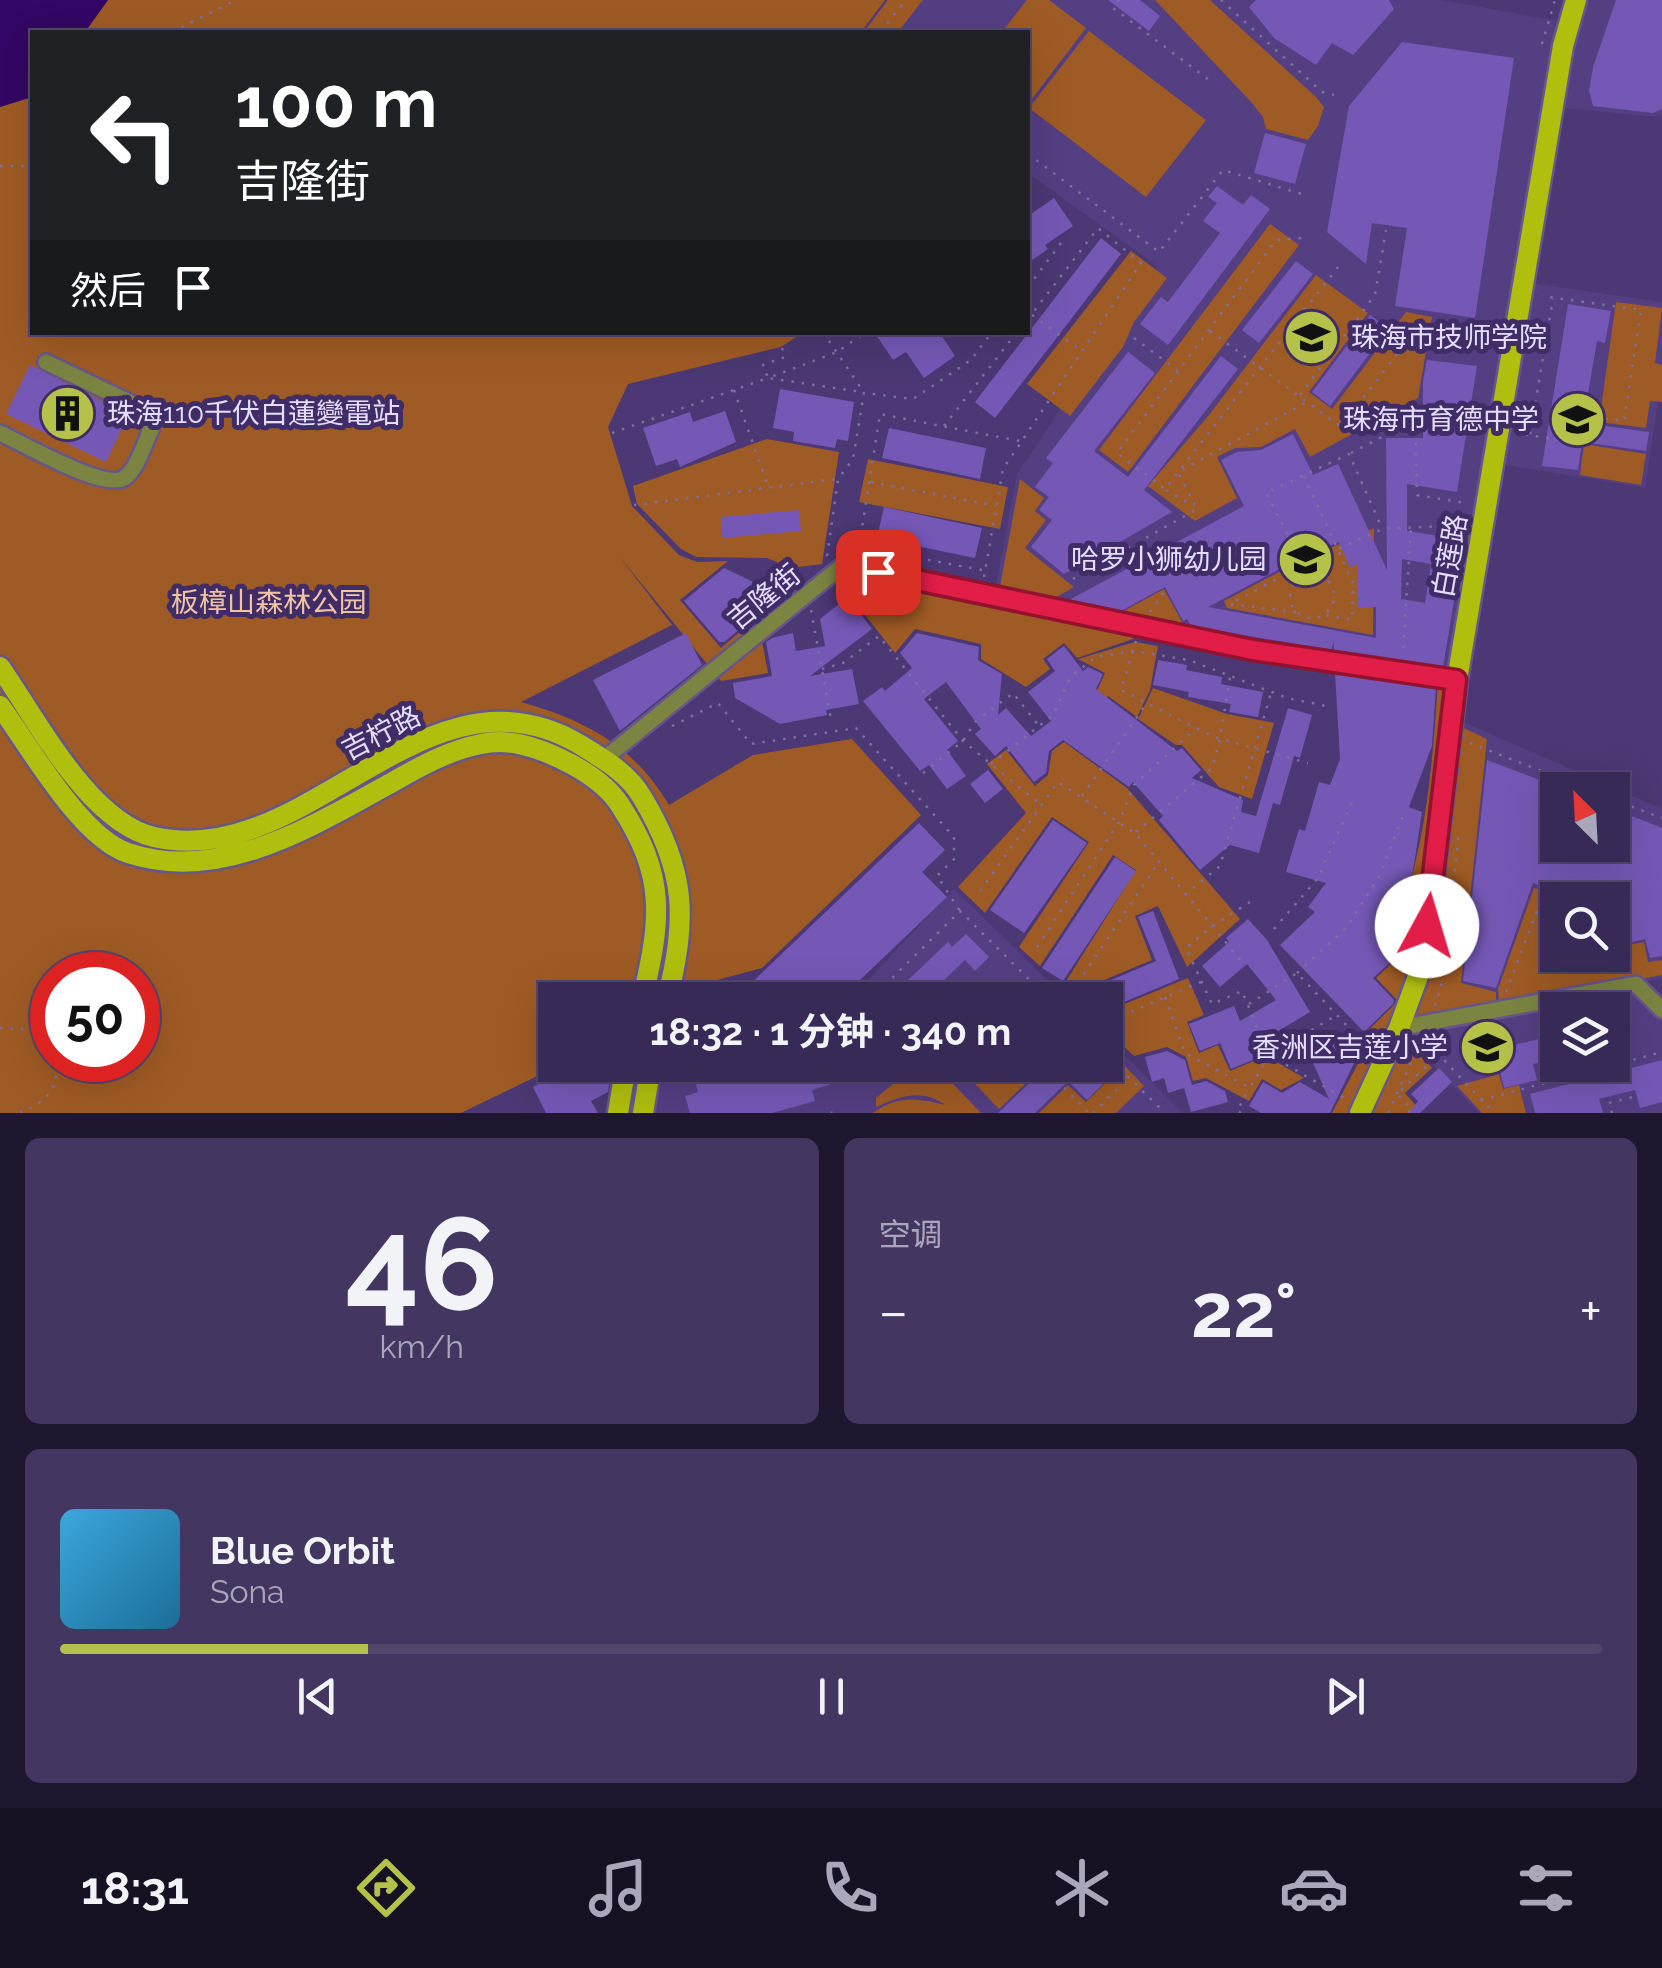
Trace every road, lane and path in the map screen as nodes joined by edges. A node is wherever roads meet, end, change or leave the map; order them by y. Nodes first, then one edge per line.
1 (236, 0) edge
2 (905, 0) edge
3 (1119, 0) edge
4 (1555, 0) edge
5 (1576, 0) edge
6 (1223, 1) edge
7 (176, 30) edge
8 (882, 30) edge
9 (1542, 44) dead end
10 (1209, 80) dead end
11 (1334, 95) dead end
12 (1030, 156) edge
13 (0, 166) edge
14 (30, 166) edge
15 (1305, 195) dead end
16 (1386, 230) dead end
17 (1302, 238) dead end
18 (1061, 243) dead end
19 (1338, 267) dead end
20 (1030, 283) edge
21 (1522, 292) junction
22 (1554, 297) junction
23 (1031, 314) joint
24 (1417, 328) dead end
25 (1209, 330) junction
26 (825, 335) edge
27 (862, 335) edge
28 (990, 335) edge
29 (1014, 335) edge
30 (1134, 338) dead end
31 (782, 348) dead end
32 (836, 352) junction
33 (1082, 352) junction
34 (46, 362) dead end
35 (1260, 367) junction
36 (1178, 371) junction
37 (768, 378) junction
38 (734, 390) junction
39 (864, 392) junction
40 (1299, 396) junction
41 (1307, 402) junction
42 (944, 426) junction
43 (1499, 431) junction
44 (0, 433) edge
45 (612, 433) dead end
46 (1530, 436) junction
47 (1021, 442) junction
48 (1349, 454) junction
49 (1178, 472) junction
50 (1303, 475) junction
51 (838, 479) junction
52 (870, 481) junction
53 (768, 488) junction
54 (1165, 489) junction
55 (1467, 503) dead end
56 (634, 505) dead end
57 (996, 506) junction
58 (1197, 508) junction
59 (1483, 524) junction
60 (1411, 528) junction
61 (1382, 529) junction
62 (1338, 549) junction
63 (1303, 565) junction
64 (825, 567) dead end
65 (1297, 568) junction
66 (985, 571) junction
67 (1302, 576) junction
68 (1073, 579) dead end
69 (1163, 593) dead end
70 (808, 594) junction
71 (981, 594) junction
72 (1296, 612) junction
73 (1324, 615) junction
74 (1140, 627) junction
75 (1403, 648) dead end
76 (1133, 651) junction
77 (0, 667) edge
78 (822, 668) junction
79 (1230, 676) junction
80 (1456, 680) junction
81 (1271, 692) junction
82 (1146, 703) junction
83 (0, 706) edge
84 (1326, 706) dead end
85 (831, 718) dead end
86 (1039, 726) junction
87 (668, 728) dead end
88 (1196, 728) junction
89 (1220, 739) junction
90 (963, 741) junction
91 (1469, 743) dead end
92 (1254, 747) junction
93 (604, 759) junction
94 (1308, 763) dead end
95 (991, 764) junction
96 (1544, 772) edge
97 (923, 773) dead end
98 (1081, 797) junction
99 (1354, 798) dead end
100 (1041, 805) junction
101 (1630, 806) edge
102 (1405, 811) dead end
103 (1662, 818) edge
104 (1119, 822) junction
105 (1135, 833) junction
106 (1158, 862) junction
107 (980, 891) dead end
108 (1184, 894) junction
109 (1250, 902) dead end
110 (1540, 902) edge
111 (960, 911) junction
112 (1211, 927) junction
113 (1274, 929) dead end
114 (1037, 947) dead end
115 (1243, 963) dead end
116 (1297, 973) junction
117 (646, 982) edge
118 (670, 982) edge
119 (888, 982) edge
120 (1032, 982) edge
121 (1079, 982) edge
122 (1202, 982) junction
123 (1164, 998) junction
124 (1248, 1005) junction
125 (1506, 1008) junction
126 (1662, 1010) edge
127 (1123, 1015) edge
128 (1337, 1015) junction
129 (0, 1028) edge
130 (30, 1028) edge
131 (1399, 1028) junction
132 (1430, 1044) dead end
133 (1662, 1052) edge
134 (1269, 1055) junction
135 (1630, 1060) edge
136 (1382, 1064) junction
137 (1123, 1071) edge
138 (1130, 1078) junction
139 (55, 1082) edge
140 (623, 1082) edge
141 (648, 1082) edge
142 (1059, 1082) edge
143 (1549, 1082) edge
144 (1250, 1088) junction
145 (1633, 1096) dead end
146 (1482, 1100) junction
147 (1361, 1110) edge
148 (1412, 1112) edge
149 (20, 1113) edge
150 (618, 1113) edge
151 (643, 1113) edge
152 (1091, 1113) edge
153 (1165, 1113) edge
154 (1241, 1113) edge
155 (1494, 1113) edge
156 (1612, 1113) edge

1 - 7 path
2 - 8 path
3 - 10 path
4 - 9 path
5 - 21 main road, 白莲路
6 - 11 path
12 - 15 path
13 - 14 path
16 - 40 path
17 - 25 path
18 - 20 path
19 - 35 path
21 - 22 path
21 - 43 main road, 白莲路
22 - 46 path
22 - 46 path
23 - 33 path
23 - 33 path
24 - 41 path
25 - 35 path
25 - 36 path
26 - 32 path
27 - 32 path
28 - 39 path
29 - 42 path
30 - 36 path
31 - 37 path
32 - 37 path
32 - 39 path
33 - 47 path
34 - 44 lane
35 - 40 path
35 - 49 path
36 - 54 path
37 - 38 path
37 - 39 path
38 - 45 path
38 - 53 path
39 - 51 path
40 - 41 path
41 - 49 path
42 - 47 path
42 - 52 path
43 - 46 path
43 - 59 main road, 白莲路
47 - 57 path
48 - 50 path
48 - 55 path
48 - 61 path
49 - 54 path
49 - 58 path
50 - 62 path
50 - 63 path
51 - 53 path
51 - 64 path
52 - 57 path
52 - 66 path
53 - 56 path
54 - 58 path
57 - 66 path
58 - 68 path
59 - 60 path
59 - 80 main road, 白莲路
60 - 61 path
60 - 75 path
61 - 62 path
62 - 63 path
62 - 73 path
63 - 65 path
65 - 67 path
65 - 72 path
66 - 71 path
67 - 72 path
67 - 73 path
69 - 74 path
70 - 71 lane, 吉隆街
70 - 78 path
70 - 93 lane, 吉隆街
71 - 74 lane, 吉隆街
72 - 73 path
74 - 76 path
74 - 80 lane, 吉隆街
76 - 79 path
76 - 82 path
76 - 86 path
77 - 93 main road, 吉柠路
78 - 85 path
78 - 90 path
79 - 81 path
79 - 89 path
80 - 131 main road, 白莲路
81 - 84 path
81 - 92 path
82 - 88 path
82 - 98 path
83 - 117 main road, 吉柠路
86 - 90 path
86 - 95 path
87 - 111 path
88 - 89 path
88 - 104 path
89 - 92 path
89 - 105 path
90 - 95 path
90 - 97 path
91 - 96 path
92 - 94 path
92 - 108 path
93 - 118 main road, 吉柠路
95 - 100 path
98 - 100 path
98 - 104 path
99 - 113 path
100 - 107 path
101 - 103 path
102 - 116 path
104 - 105 path
104 - 114 path
105 - 106 path
106 - 108 path
106 - 121 path
108 - 112 path
109 - 112 path
110 - 125 path
111 - 119 path
111 - 120 path
112 - 115 path
112 - 122 path
116 - 124 path
116 - 128 path
122 - 123 path
122 - 124 path
123 - 127 path
123 - 144 path
124 - 134 path
125 - 126 lane
125 - 131 lane
128 - 134 path
128 - 136 path
129 - 130 path
131 - 136 main road, 白莲路
131 - 148 path
132 - 146 path
133 - 135 path
134 - 144 path
134 - 147 path
136 - 147 main road, 白莲路
137 - 138 path
138 - 152 path
138 - 153 path
139 - 149 path
140 - 150 main road
141 - 151 main road
142 - 152 path
143 - 146 path
144 - 154 path
145 - 156 path
146 - 155 path

